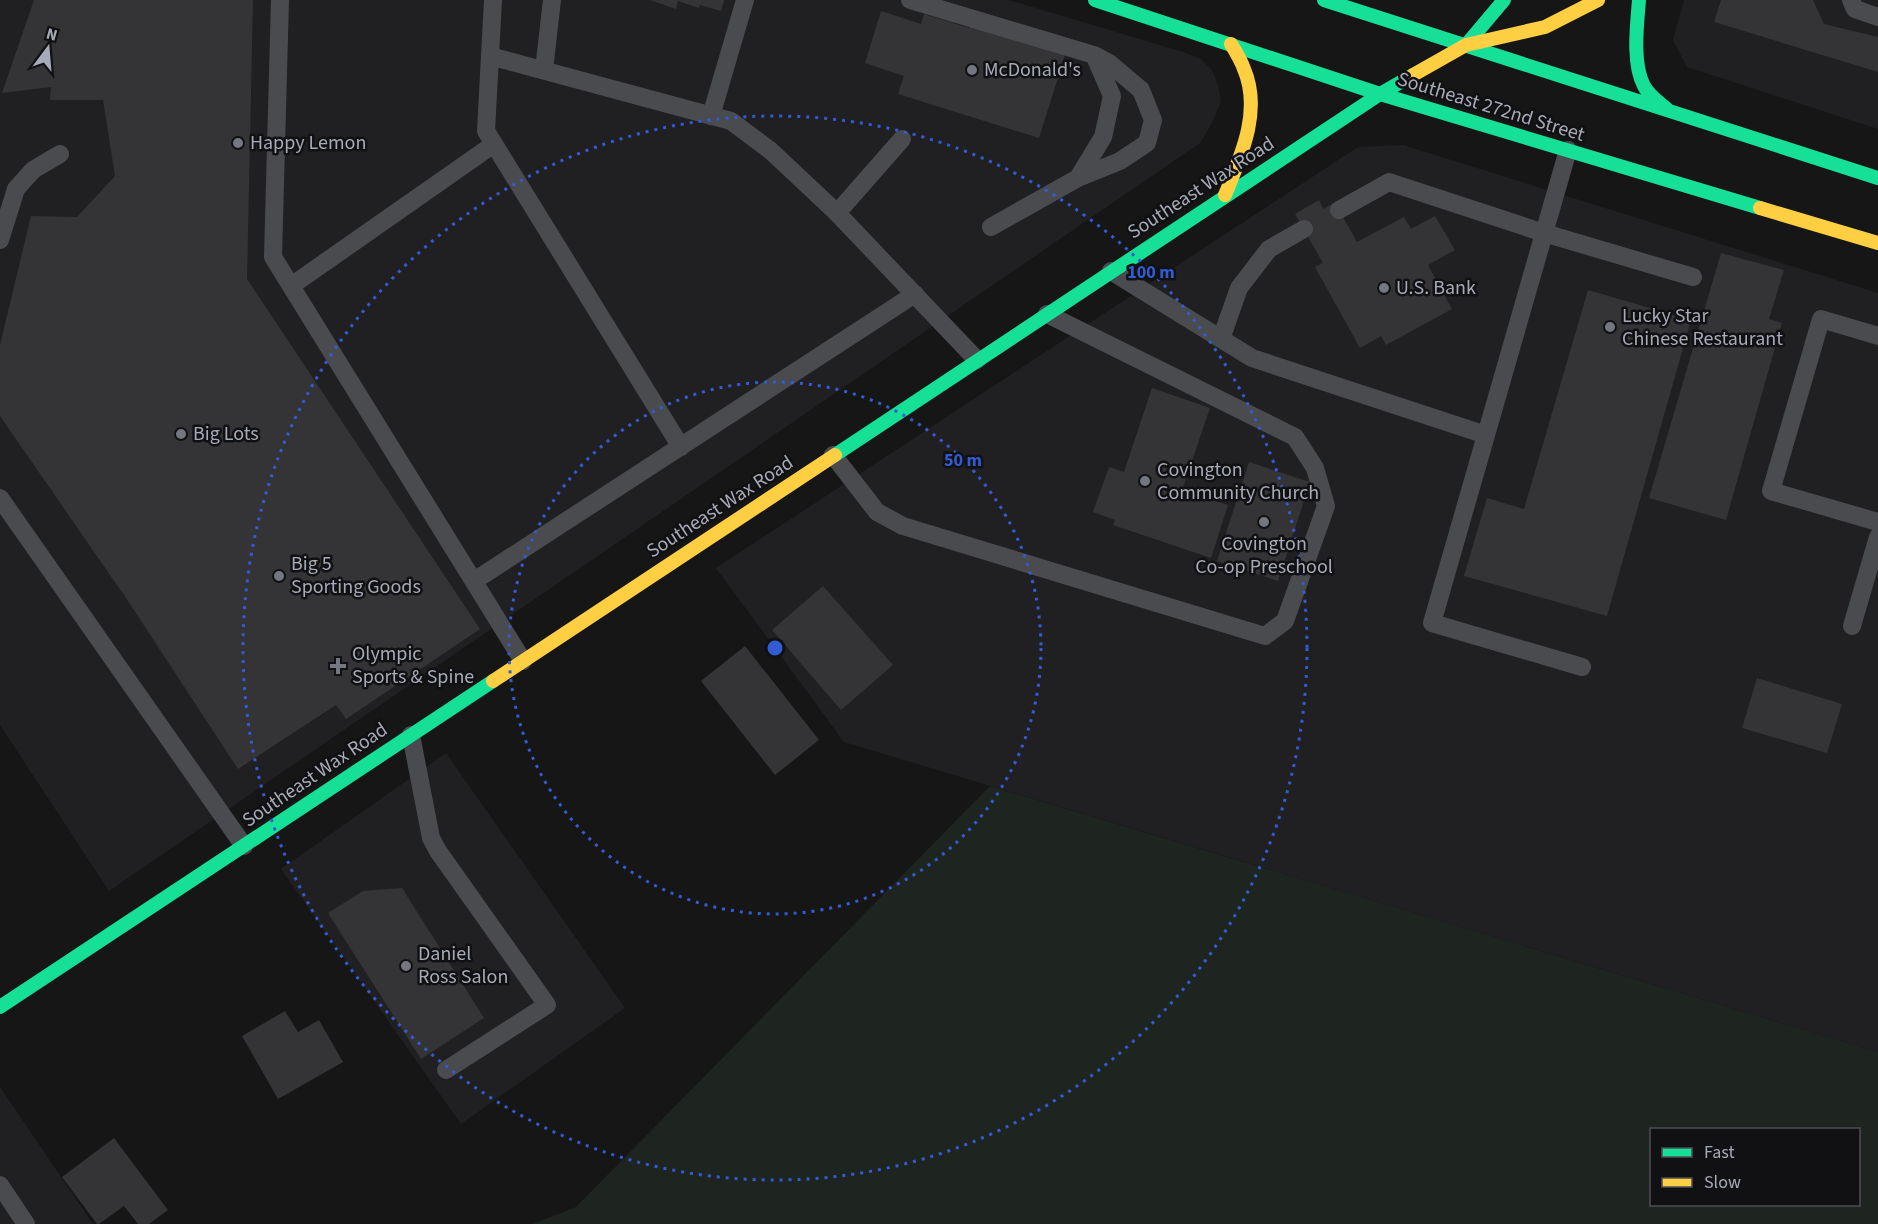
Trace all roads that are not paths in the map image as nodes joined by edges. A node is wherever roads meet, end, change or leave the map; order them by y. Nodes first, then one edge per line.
1 (280, 0) edge
2 (493, 0) edge
3 (552, 0) edge
4 (745, 0) edge
5 (910, 0) edge
6 (1095, 0) edge
7 (1324, 0) edge
8 (1504, 0) edge
9 (1598, 0) edge
10 (1638, 0) edge
11 (1851, 0) edge
12 (1878, 17) edge
13 (1231, 44) junction
14 (1466, 45) junction
15 (490, 56) junction
16 (1094, 56) junction
17 (544, 70) junction
18 (1380, 94) junction
19 (1668, 110) junction
20 (711, 116) junction
21 (902, 140) dead end
22 (494, 144) junction
23 (1568, 150) junction
24 (60, 154) dead end
25 (1078, 178) junction
26 (1878, 178) edge
27 (1226, 195) junction
28 (1339, 210) dead end
29 (837, 213) junction
30 (991, 227) dead end
31 (1304, 229) dead end
32 (1544, 233) junction
33 (0, 240) edge
34 (1878, 243) edge
35 (1112, 271) junction
36 (1693, 277) dead end
37 (291, 286) junction
38 (915, 294) junction
39 (1047, 314) junction
40 (1878, 336) edge
41 (1221, 339) junction
42 (977, 360) junction
43 (1486, 435) junction
44 (681, 447) junction
45 (833, 455) junction
46 (0, 498) edge
47 (1878, 522) edge
48 (1878, 537) edge
49 (474, 581) junction
50 (1852, 626) dead end
51 (523, 661) junction
52 (1582, 667) dead end
53 (411, 735) junction
54 (244, 846) junction
55 (0, 1007) edge
56 (446, 1070) dead end
57 (0, 1185) edge
58 (26, 1224) edge

1 - 37 lane
2 - 15 lane
3 - 17 lane
4 - 20 lane
5 - 16 lane
6 - 13 street, Southeast 272nd Street
7 - 14 street
8 - 14 street, Southeast Wax Road
9 - 14 street, Southeast Wax Road
10 - 19 street
11 - 12 lane
13 - 18 street, Southeast 272nd Street
13 - 27 street
14 - 18 street, Southeast Wax Road
14 - 19 street
15 - 17 lane
15 - 22 lane
16 - 25 lane
16 - 25 lane
17 - 20 lane
18 - 23 street, Southeast 272nd Street
18 - 27 street, Southeast Wax Road
19 - 26 street
20 - 29 lane
21 - 29 lane
22 - 37 lane
22 - 44 lane
23 - 32 lane
23 - 34 street, Southeast 272nd Street
24 - 33 lane
25 - 30 lane
27 - 35 street, Southeast Wax Road
28 - 32 lane
29 - 38 lane
31 - 41 lane
32 - 36 lane
32 - 43 lane
35 - 39 street, Southeast Wax Road
35 - 41 lane
37 - 49 lane
38 - 42 lane
38 - 44 lane
39 - 42 street, Southeast Wax Road
39 - 45 lane
40 - 47 lane
41 - 43 lane
42 - 45 street, Southeast Wax Road
43 - 52 lane
44 - 49 lane
45 - 51 street, Southeast Wax Road
46 - 54 lane
48 - 50 lane
49 - 51 lane
51 - 53 street, Southeast Wax Road
53 - 54 street, Southeast Wax Road
53 - 56 lane
54 - 55 street, Southeast Wax Road
57 - 58 lane

